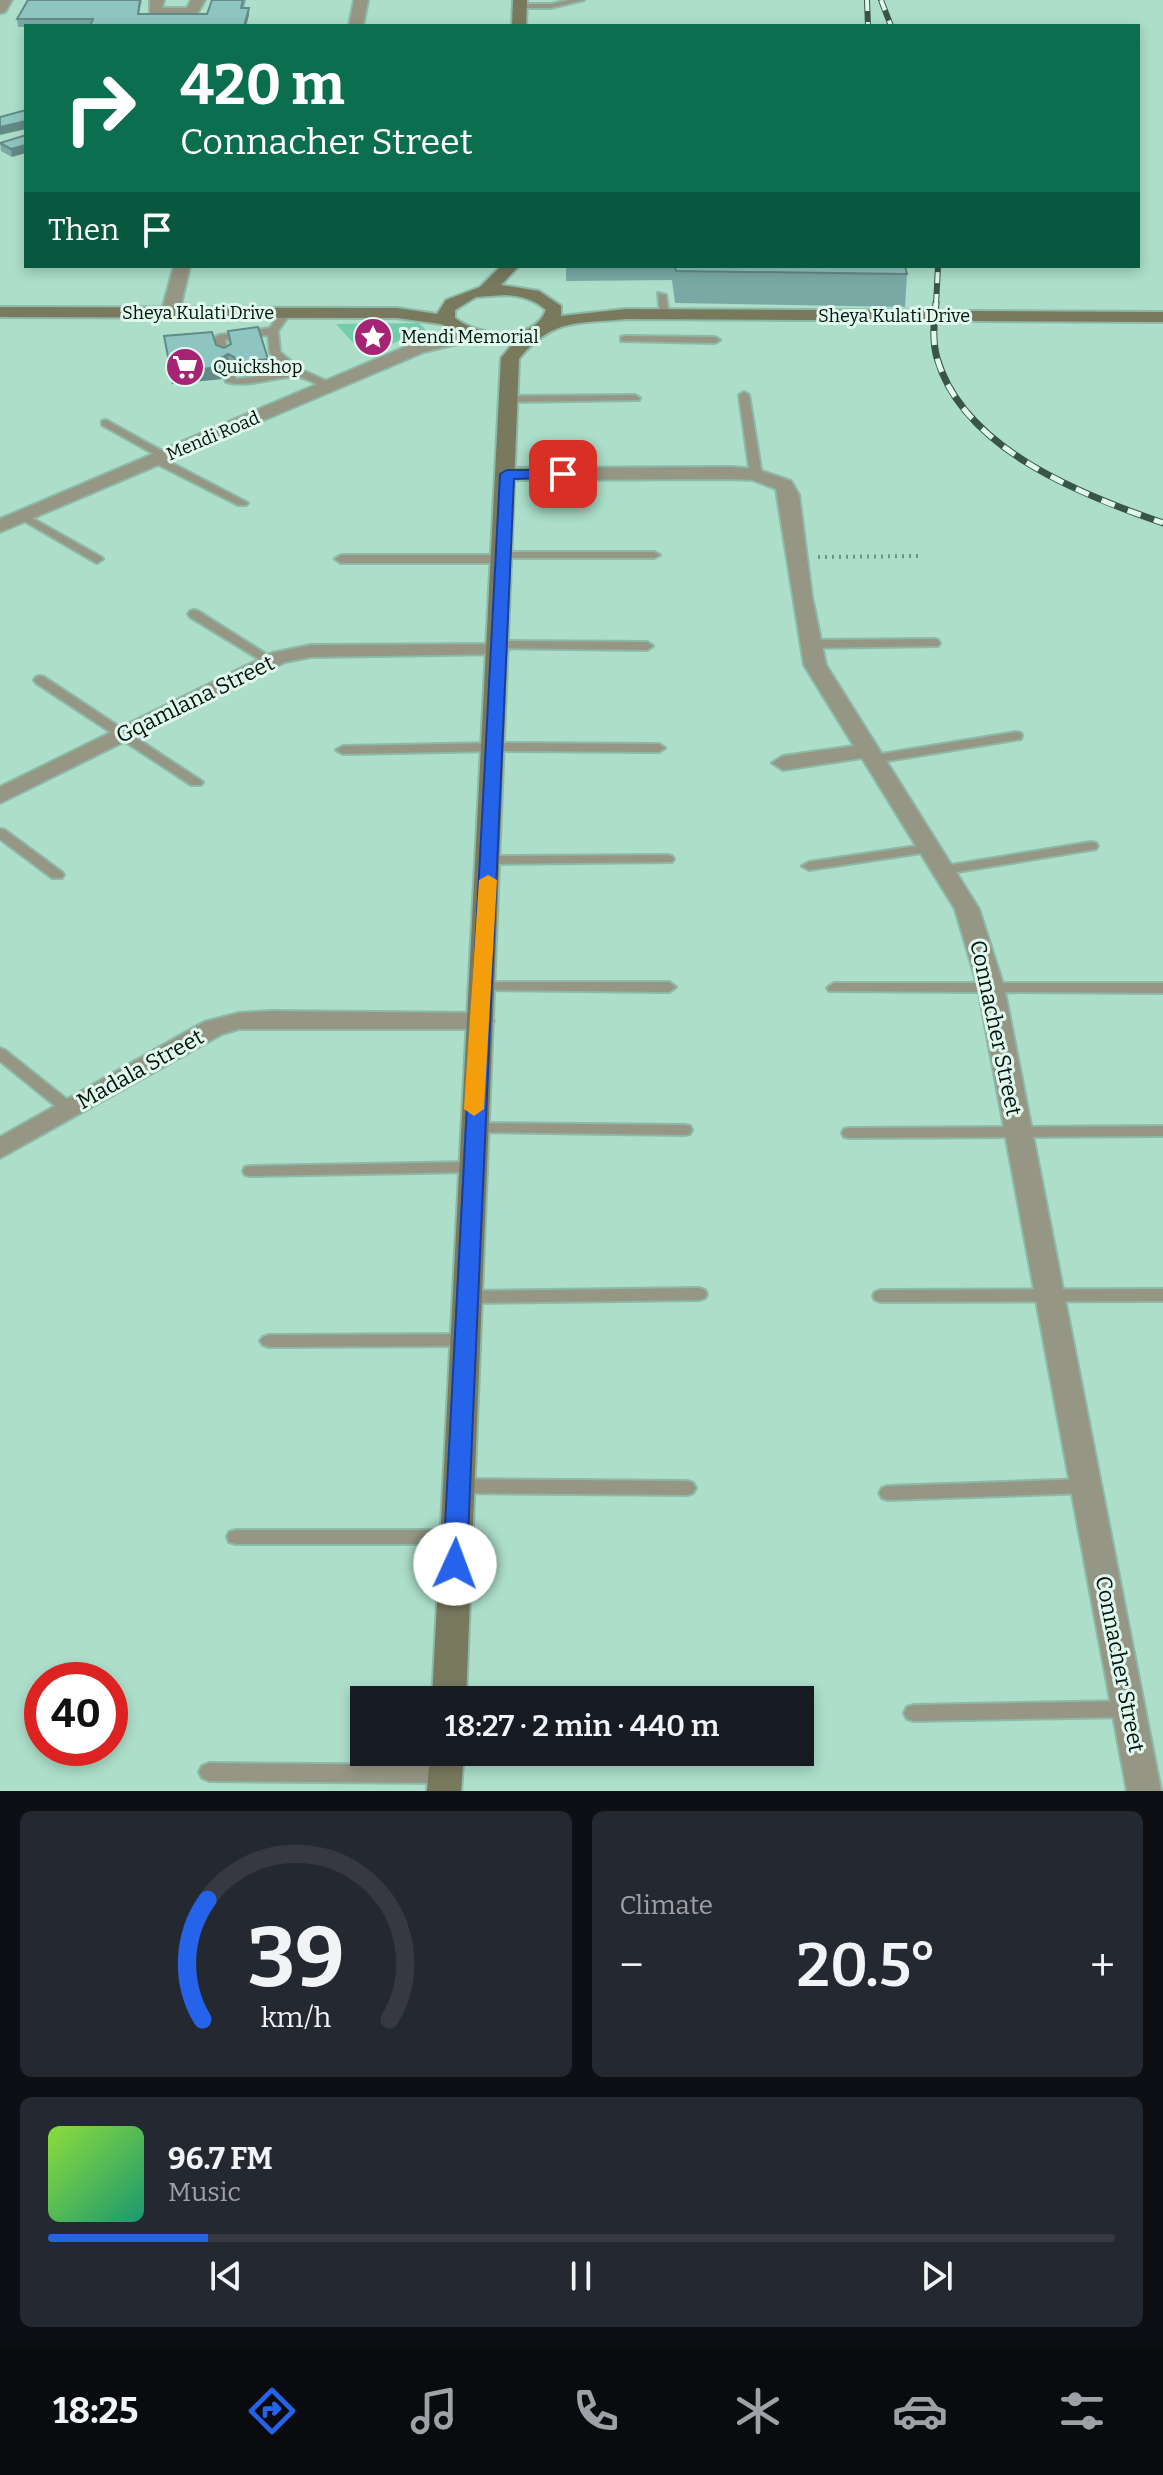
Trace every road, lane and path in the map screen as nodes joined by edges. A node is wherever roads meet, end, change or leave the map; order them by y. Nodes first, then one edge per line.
1 (5, 0) edge
2 (157, 0) edge
3 (198, 0) edge
4 (361, 0) edge
5 (580, 0) edge
6 (520, 3) edge
7 (0, 9) edge
8 (356, 24) edge
9 (519, 24) edge
10 (181, 268) edge
11 (510, 268) edge
12 (514, 268) edge
13 (485, 291) junction
14 (661, 295) dead end
15 (535, 296) junction
16 (0, 312) edge
17 (170, 313) junction
18 (285, 314) junction
19 (634, 314) junction
20 (448, 315) junction
21 (665, 315) junction
22 (1163, 317) edge
23 (551, 322) junction
24 (273, 331) junction
25 (530, 334) junction
26 (481, 336) junction
27 (625, 339) dead end
28 (643, 340) junction
29 (715, 340) dead end
30 (425, 345) junction
31 (224, 355) edge
32 (510, 358) junction
33 (228, 372) dead end
34 (303, 374) junction
35 (329, 386) junction
36 (744, 395) dead end
37 (635, 398) dead end
38 (509, 399) junction
39 (106, 423) dead end
40 (162, 458) junction
41 (507, 474) junction
42 (756, 475) junction
43 (242, 503) dead end
44 (23, 516) junction
45 (0, 526) edge
46 (654, 555) dead end
47 (923, 556) dead end
48 (503, 557) junction
49 (797, 557) junction
50 (97, 559) dead end
51 (341, 559) dead end
52 (194, 614) dead end
53 (934, 643) dead end
54 (810, 644) junction
55 (647, 646) dead end
56 (498, 648) junction
57 (271, 661) junction
58 (40, 680) dead end
59 (123, 735) junction
60 (1016, 736) dead end
61 (494, 747) junction
62 (659, 748) dead end
63 (343, 750) dead end
64 (872, 755) junction
65 (783, 763) dead end
66 (196, 782) dead end
67 (0, 796) edge
68 (0, 833) edge
69 (1091, 846) dead end
70 (930, 848) junction
71 (667, 859) dead end
72 (489, 860) junction
73 (809, 866) dead end
74 (945, 870) junction
75 (57, 875) dead end
76 (483, 987) junction
77 (669, 987) dead end
78 (991, 987) junction
79 (834, 988) dead end
80 (1163, 988) edge
81 (481, 1021) junction
82 (0, 1053) edge
83 (69, 1109) junction
84 (473, 1128) junction
85 (684, 1130) dead end
86 (1017, 1130) junction
87 (1163, 1131) edge
88 (850, 1133) dead end
89 (0, 1149) edge
90 (472, 1167) junction
91 (251, 1171) dead end
92 (699, 1294) dead end
93 (1049, 1295) junction
94 (1163, 1295) edge
95 (881, 1296) dead end
96 (466, 1297) junction
97 (464, 1340) junction
98 (269, 1341) dead end
99 (458, 1486) junction
100 (1086, 1486) junction
101 (687, 1488) dead end
102 (888, 1493) dead end
103 (236, 1537) dead end
104 (456, 1537) junction
105 (450, 1686) edge
106 (1129, 1709) junction
107 (914, 1713) dead end
108 (209, 1772) dead end
109 (446, 1772) edge
110 (1144, 1791) edge

1 - 7 street
2 - 3 street
4 - 8 street
5 - 6 lane
6 - 9 street
10 - 17 street
11 - 13 street
12 - 15 street
13 - 15 street, Sheya Kulati Drive
13 - 20 street
14 - 21 lane
15 - 19 street, Sheya Kulati Drive
15 - 23 street
16 - 17 street, Sheya Kulati Drive
17 - 18 street, Sheya Kulati Drive
18 - 20 street, Sheya Kulati Drive
18 - 24 lane
19 - 21 street, Sheya Kulati Drive
19 - 23 street, Sheya Kulati Drive
19 - 28 lane
20 - 26 street
20 - 30 street, Mendi Road
21 - 22 street, Sheya Kulati Drive
23 - 25 street
24 - 31 lane
24 - 34 lane
25 - 26 street
25 - 32 street
26 - 30 street, Mendi Road
26 - 32 street
27 - 28 lane
28 - 29 lane
30 - 35 street, Mendi Road
32 - 38 street
33 - 34 lane
34 - 35 lane
35 - 40 street, Mendi Road
36 - 42 lane
37 - 38 lane
38 - 41 street
39 - 40 lane
40 - 43 lane
40 - 44 street, Mendi Road
41 - 42 street
41 - 48 street
42 - 49 street, Connacher Street
44 - 45 street, Mendi Road
44 - 50 lane
46 - 48 lane
47 - 49 path
48 - 51 lane
48 - 56 street
49 - 54 street, Connacher Street
52 - 57 lane
53 - 54 lane
54 - 64 street, Connacher Street
55 - 56 lane
56 - 57 street, Gqamlana Street
56 - 61 street
57 - 59 street, Gqamlana Street
58 - 59 lane
59 - 66 lane
59 - 67 street, Gqamlana Street
60 - 64 lane
61 - 62 lane
61 - 63 lane
61 - 72 street
64 - 65 street
64 - 70 street, Connacher Street
68 - 75 lane
69 - 74 lane
70 - 73 lane
70 - 74 street, Connacher Street
71 - 72 lane
72 - 76 street
74 - 78 street, Connacher Street
76 - 77 lane
76 - 81 street
78 - 79 lane
78 - 80 lane
78 - 86 street, Connacher Street
81 - 83 street, Madala Street
81 - 84 street
82 - 83 lane
83 - 89 street, Madala Street
84 - 85 lane
84 - 90 street
86 - 87 lane
86 - 88 lane
86 - 93 street, Connacher Street
90 - 91 lane
90 - 96 street
92 - 96 lane
93 - 94 lane
93 - 95 lane
93 - 100 street, Connacher Street
96 - 97 street
97 - 98 lane
97 - 99 street
99 - 101 lane
99 - 104 street
100 - 102 lane
100 - 106 street, Connacher Street
103 - 104 lane
104 - 105 street
106 - 107 lane
106 - 110 street, Connacher Street
108 - 109 lane

